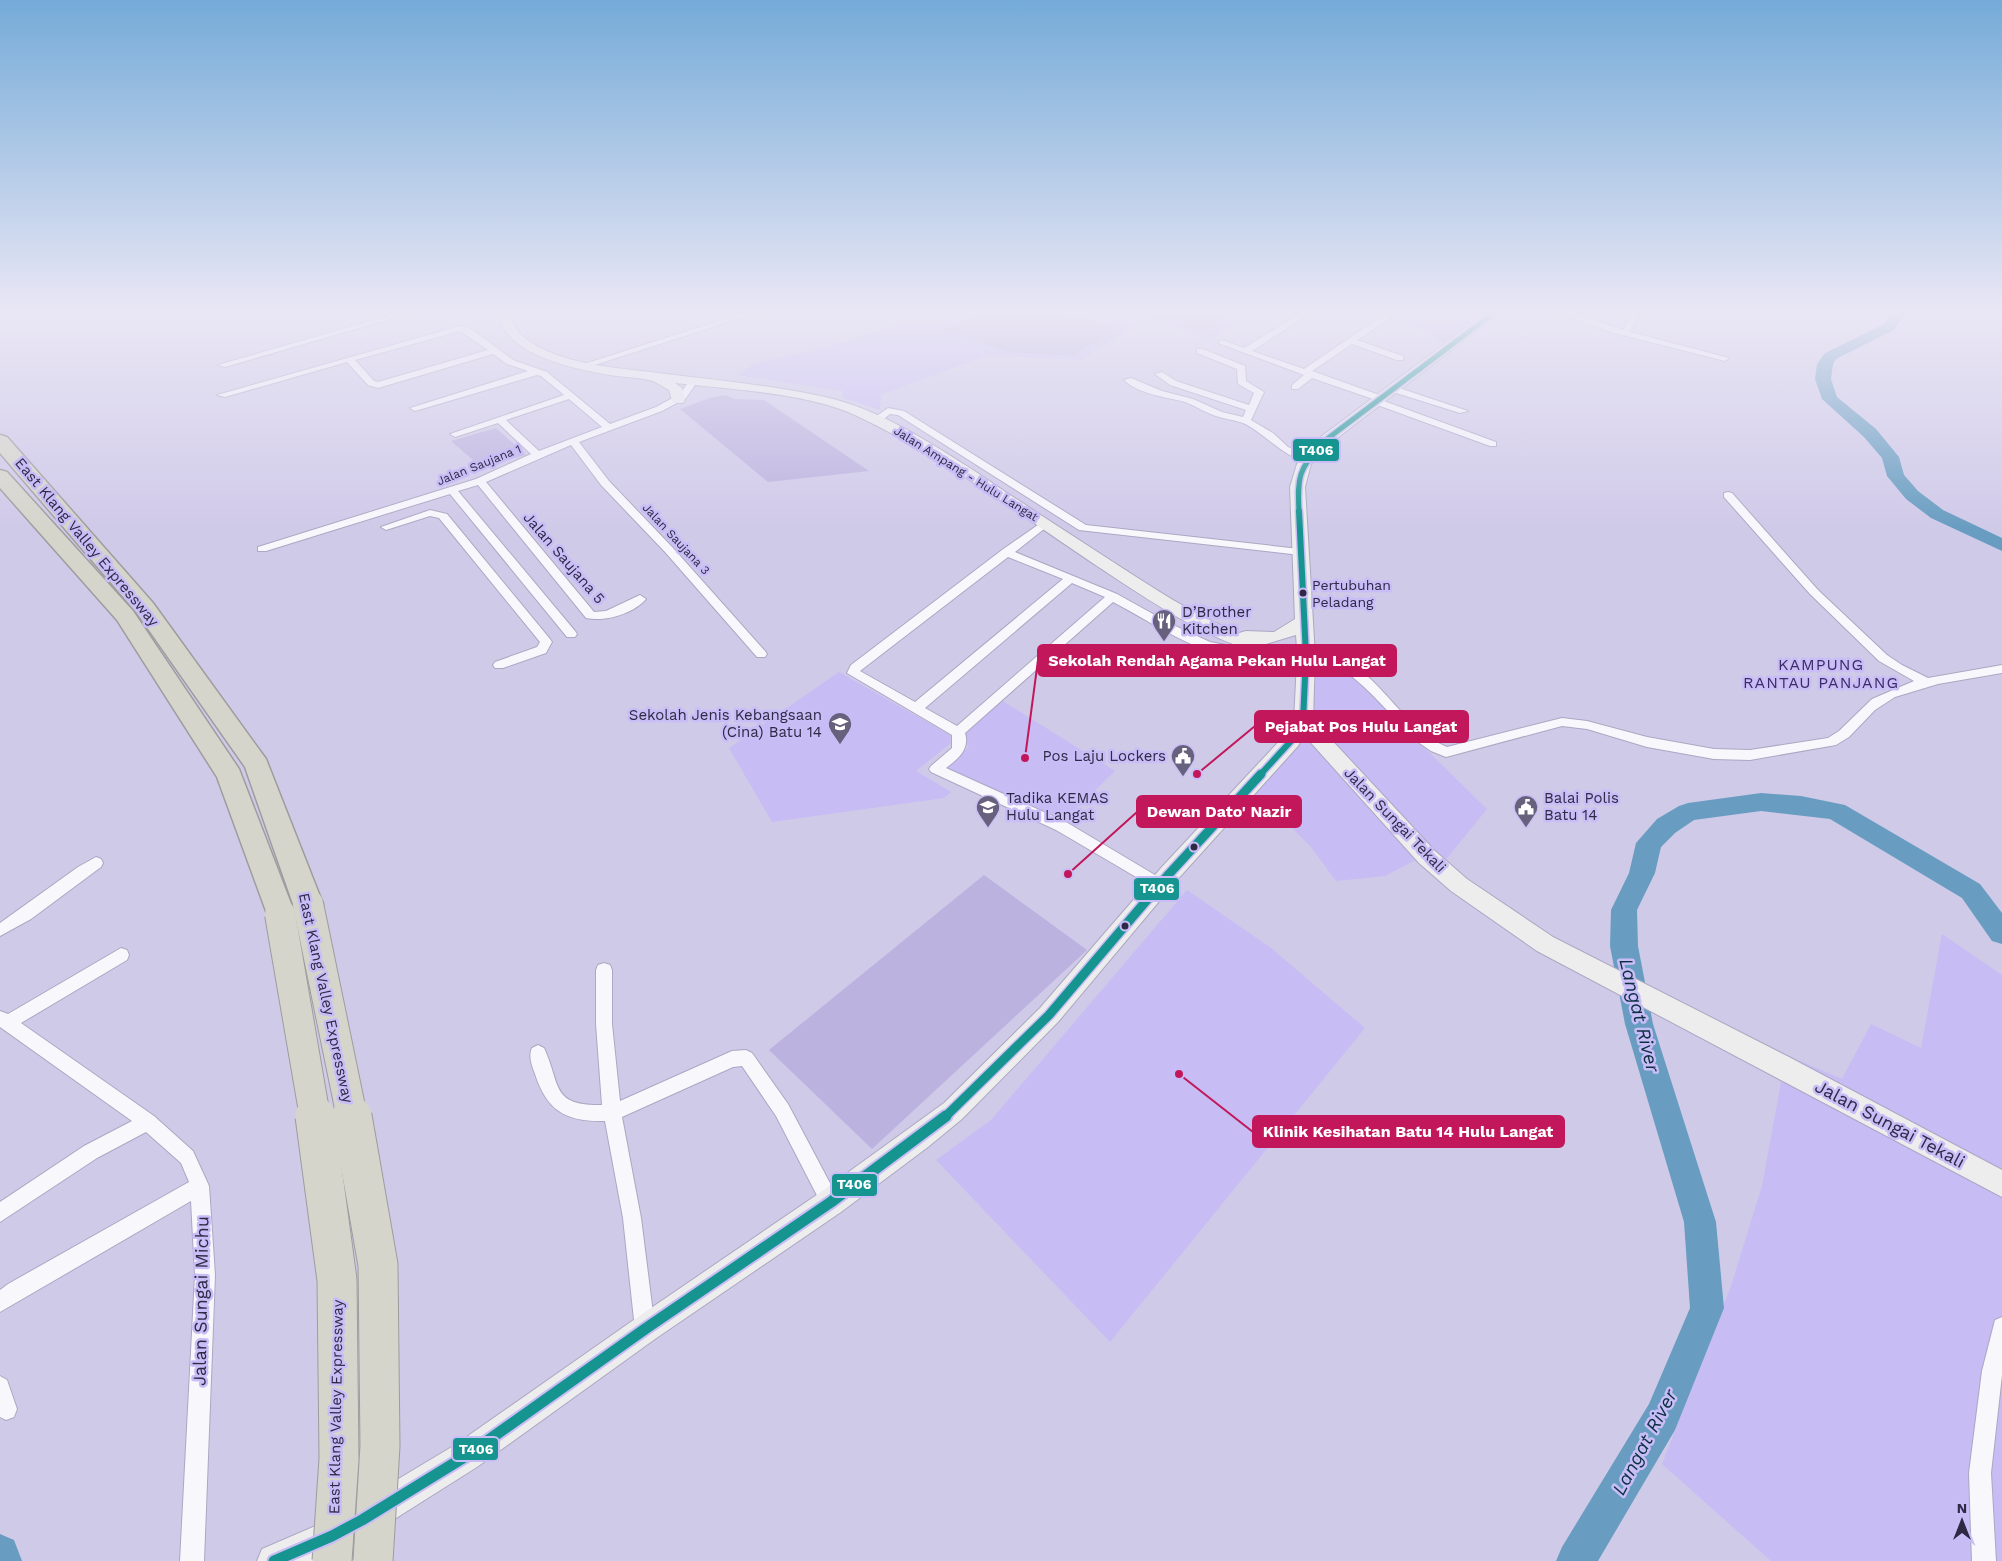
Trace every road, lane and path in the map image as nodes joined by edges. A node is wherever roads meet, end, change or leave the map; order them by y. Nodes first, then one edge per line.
1 (266, 382) edge
2 (370, 382) edge
3 (385, 382) edge
4 (503, 382) edge
5 (553, 382) edge
6 (661, 382) edge
7 (693, 382) joint
8 (1132, 382) edge
9 (1171, 382) edge
10 (1241, 382) edge
11 (1300, 382) edge
12 (1331, 382) edge
13 (1402, 382) edge
14 (734, 386) junction
15 (1295, 387) dead end
16 (1393, 389) junction
17 (222, 394) dead end
18 (569, 396) junction
19 (680, 398) junction
20 (1377, 400) junction
21 (415, 408) dead end
22 (1250, 408) junction
23 (1463, 411) dead end
24 (500, 419) junction
25 (877, 420) junction
26 (1246, 420) junction
27 (609, 428) junction
28 (455, 434) dead end
29 (0, 441) edge
30 (573, 441) junction
31 (1493, 444) dead end
32 (537, 455) junction
33 (1309, 458) junction
34 (0, 476) edge
35 (480, 481) junction
36 (452, 490) junction
37 (1728, 495) dead end
38 (1045, 523) junction
39 (386, 527) dead end
40 (262, 549) dead end
41 (1006, 552) junction
42 (1300, 552) junction
43 (515, 566) junction
44 (492, 575) junction
45 (1071, 578) junction
46 (1113, 596) junction
47 (640, 599) dead end
48 (1304, 621) junction
49 (1206, 626) junction
50 (572, 634) dead end
51 (1268, 651) junction
52 (761, 654) dead end
53 (1306, 656) junction
54 (500, 665) dead end
55 (2002, 669) edge
56 (1928, 683) junction
57 (916, 708) junction
58 (1303, 721) junction
59 (958, 732) junction
60 (96, 863) dead end
61 (1160, 885) junction
62 (294, 909) junction
63 (0, 930) edge
64 (122, 955) dead end
65 (604, 970) dead end
66 (5, 1026) edge
67 (538, 1054) dead end
68 (612, 1113) junction
69 (148, 1122) junction
70 (2002, 1184) edge
71 (200, 1186) junction
72 (831, 1202) junction
73 (0, 1213) edge
74 (0, 1302) edge
75 (2002, 1327) edge
76 (645, 1329) junction
77 (0, 1387) edge
78 (6, 1409) dead end
79 (192, 1561) edge
80 (274, 1561) edge
81 (332, 1561) edge
82 (373, 1561) edge
83 (1984, 1561) edge

1 - 17 street
2 - 3 street
4 - 21 street
5 - 18 street
6 - 19 street
7 - 14 street, Jalan Ampang - Hulu Langat
7 - 19 street
8 - 26 street
9 - 22 street
10 - 22 street
11 - 15 street
12 - 20 street
13 - 16 street
14 - 19 street
14 - 25 street, Jalan Ampang - Hulu Langat
16 - 20 street
16 - 23 street
18 - 24 street
18 - 27 street
19 - 27 street, Jalan Saujana 1
20 - 31 street
20 - 33 street
22 - 26 street
24 - 28 street
24 - 32 street
25 - 38 street, Jalan Ampang - Hulu Langat
25 - 42 street
26 - 33 street
27 - 30 street, Jalan Saujana 1
29 - 62 highway, East Klang Valley Expressway
30 - 32 street, Jalan Saujana 1
30 - 52 street, Jalan Saujana 3
32 - 35 street, Jalan Saujana 1
33 - 42 street
34 - 62 highway, East Klang Valley Expressway
35 - 36 street, Jalan Saujana 1
35 - 47 street, Jalan Saujana 5
36 - 40 street, Jalan Saujana 1
36 - 43 street
37 - 56 street
38 - 41 street
38 - 49 street, Jalan Ampang - Hulu Langat
39 - 44 street
41 - 45 street
41 - 57 street
42 - 48 street
43 - 44 street
43 - 50 street
44 - 54 street
45 - 46 street
45 - 57 street
46 - 51 street
46 - 59 street
48 - 49 street
48 - 53 street
49 - 51 street, Jalan Ampang - Hulu Langat
51 - 53 street, Jalan Ampang - Hulu Langat
51 - 58 street
53 - 56 street
53 - 58 street
55 - 56 street
57 - 59 street
58 - 61 street
58 - 70 street, Jalan Sungai Tekali
59 - 61 street
60 - 63 street
61 - 72 street
62 - 81 highway, East Klang Valley Expressway, bridge
62 - 82 highway, East Klang Valley Expressway, bridge
64 - 66 street
65 - 68 street
66 - 69 street, Jalan Sungai Michu
67 - 68 street
68 - 72 street
68 - 76 street
69 - 71 street, Jalan Sungai Michu
69 - 73 street
71 - 74 street
71 - 79 street, Jalan Sungai Michu
72 - 76 street
75 - 83 street
76 - 80 street
77 - 78 street

